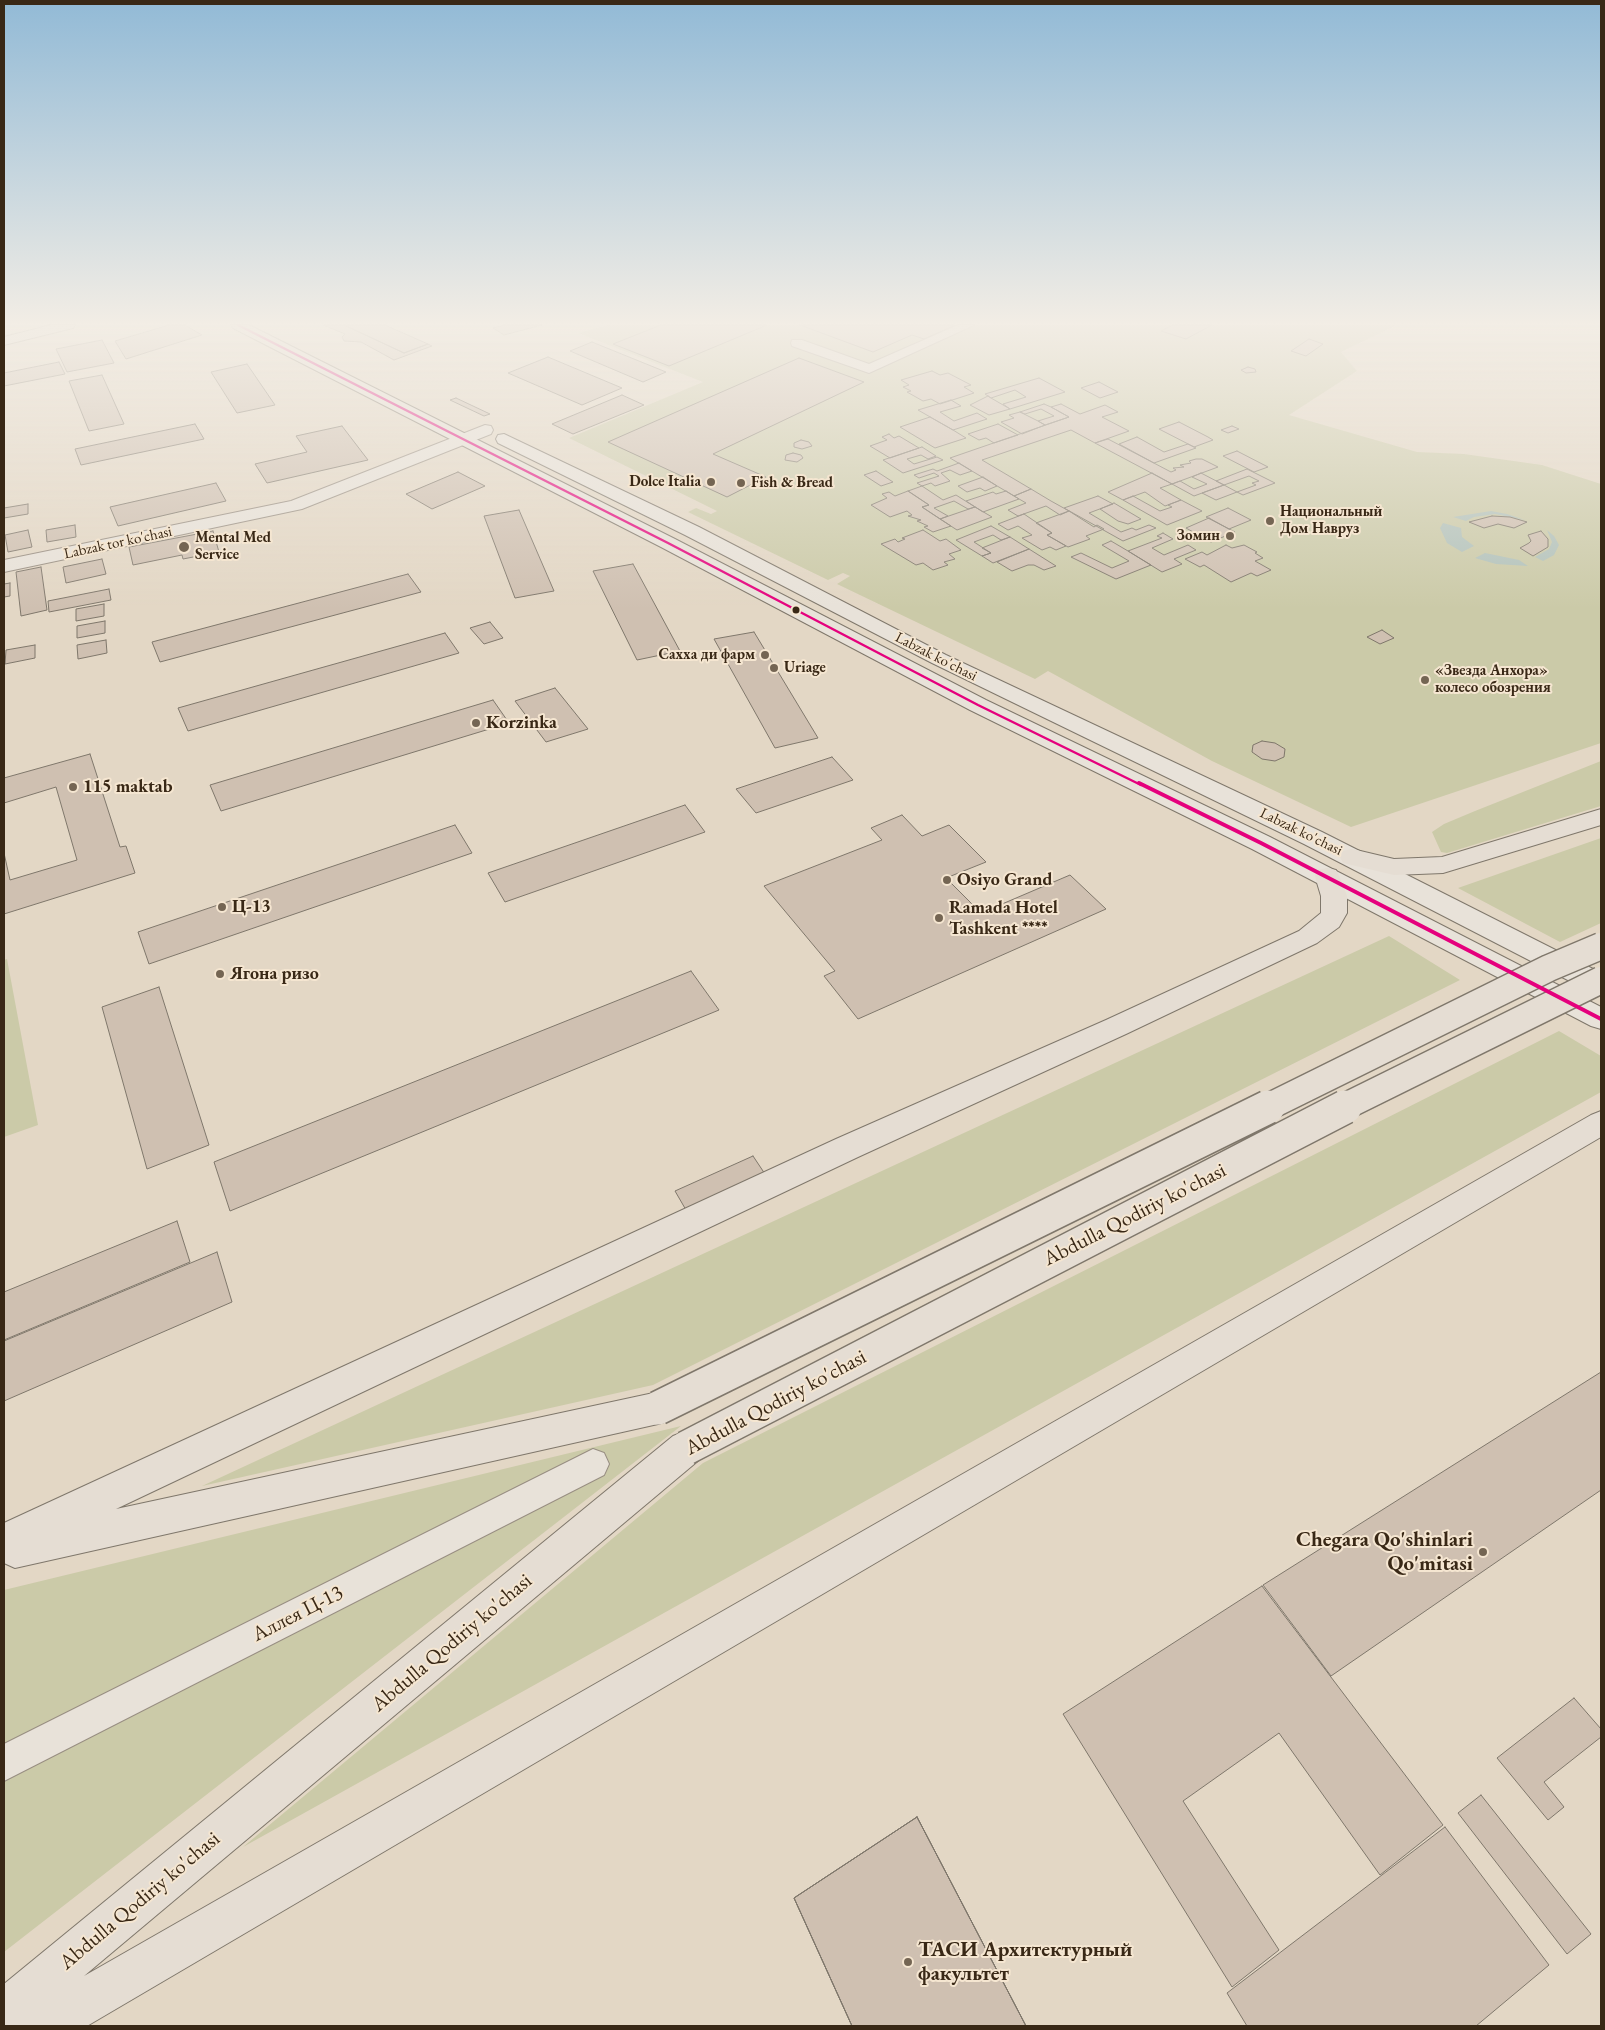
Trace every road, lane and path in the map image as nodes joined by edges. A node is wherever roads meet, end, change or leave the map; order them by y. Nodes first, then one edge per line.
1 (425, 420) edge
2 (467, 421) dead end
3 (485, 430) junction
4 (463, 439) junction
5 (692, 531) junction
6 (668, 543) junction
7 (4, 566) edge
8 (939, 659) junction
9 (917, 672) junction
10 (1601, 817) edge
11 (1352, 857) junction
12 (1327, 876) junction
13 (1601, 946) edge
14 (1601, 980) edge
15 (1601, 985) edge
16 (1601, 1019) edge
17 (1601, 1123) edge
18 (593, 1464) dead end
19 (4, 1542) edge
20 (4, 1551) edge
21 (4, 1763) edge
22 (4, 2014) edge
23 (43, 2026) edge

1 - 4 main road, Labzak ko'chasi
2 - 3 main road, Labzak ko'chasi
3 - 4 main road, Labzak tor ko'chasi
3 - 5 main road, Labzak ko'chasi
4 - 6 main road, Labzak ko'chasi
4 - 7 main road, Labzak tor ko'chasi
5 - 6 main road
5 - 8 main road, Labzak ko'chasi
6 - 9 main road, Labzak ko'chasi
8 - 9 main road
8 - 11 main road, Labzak ko'chasi
9 - 12 main road, Labzak ko'chasi
10 - 11 main road
11 - 15 main road, Labzak ko'chasi
12 - 16 main road, Labzak ko'chasi
12 - 19 main road
13 - 20 main road, Abdulla Qodiriy ko'chasi, bridge
14 - 22 main road, Abdulla Qodiriy ko'chasi, bridge
17 - 23 main road
18 - 21 street, Аллея Ц-13

